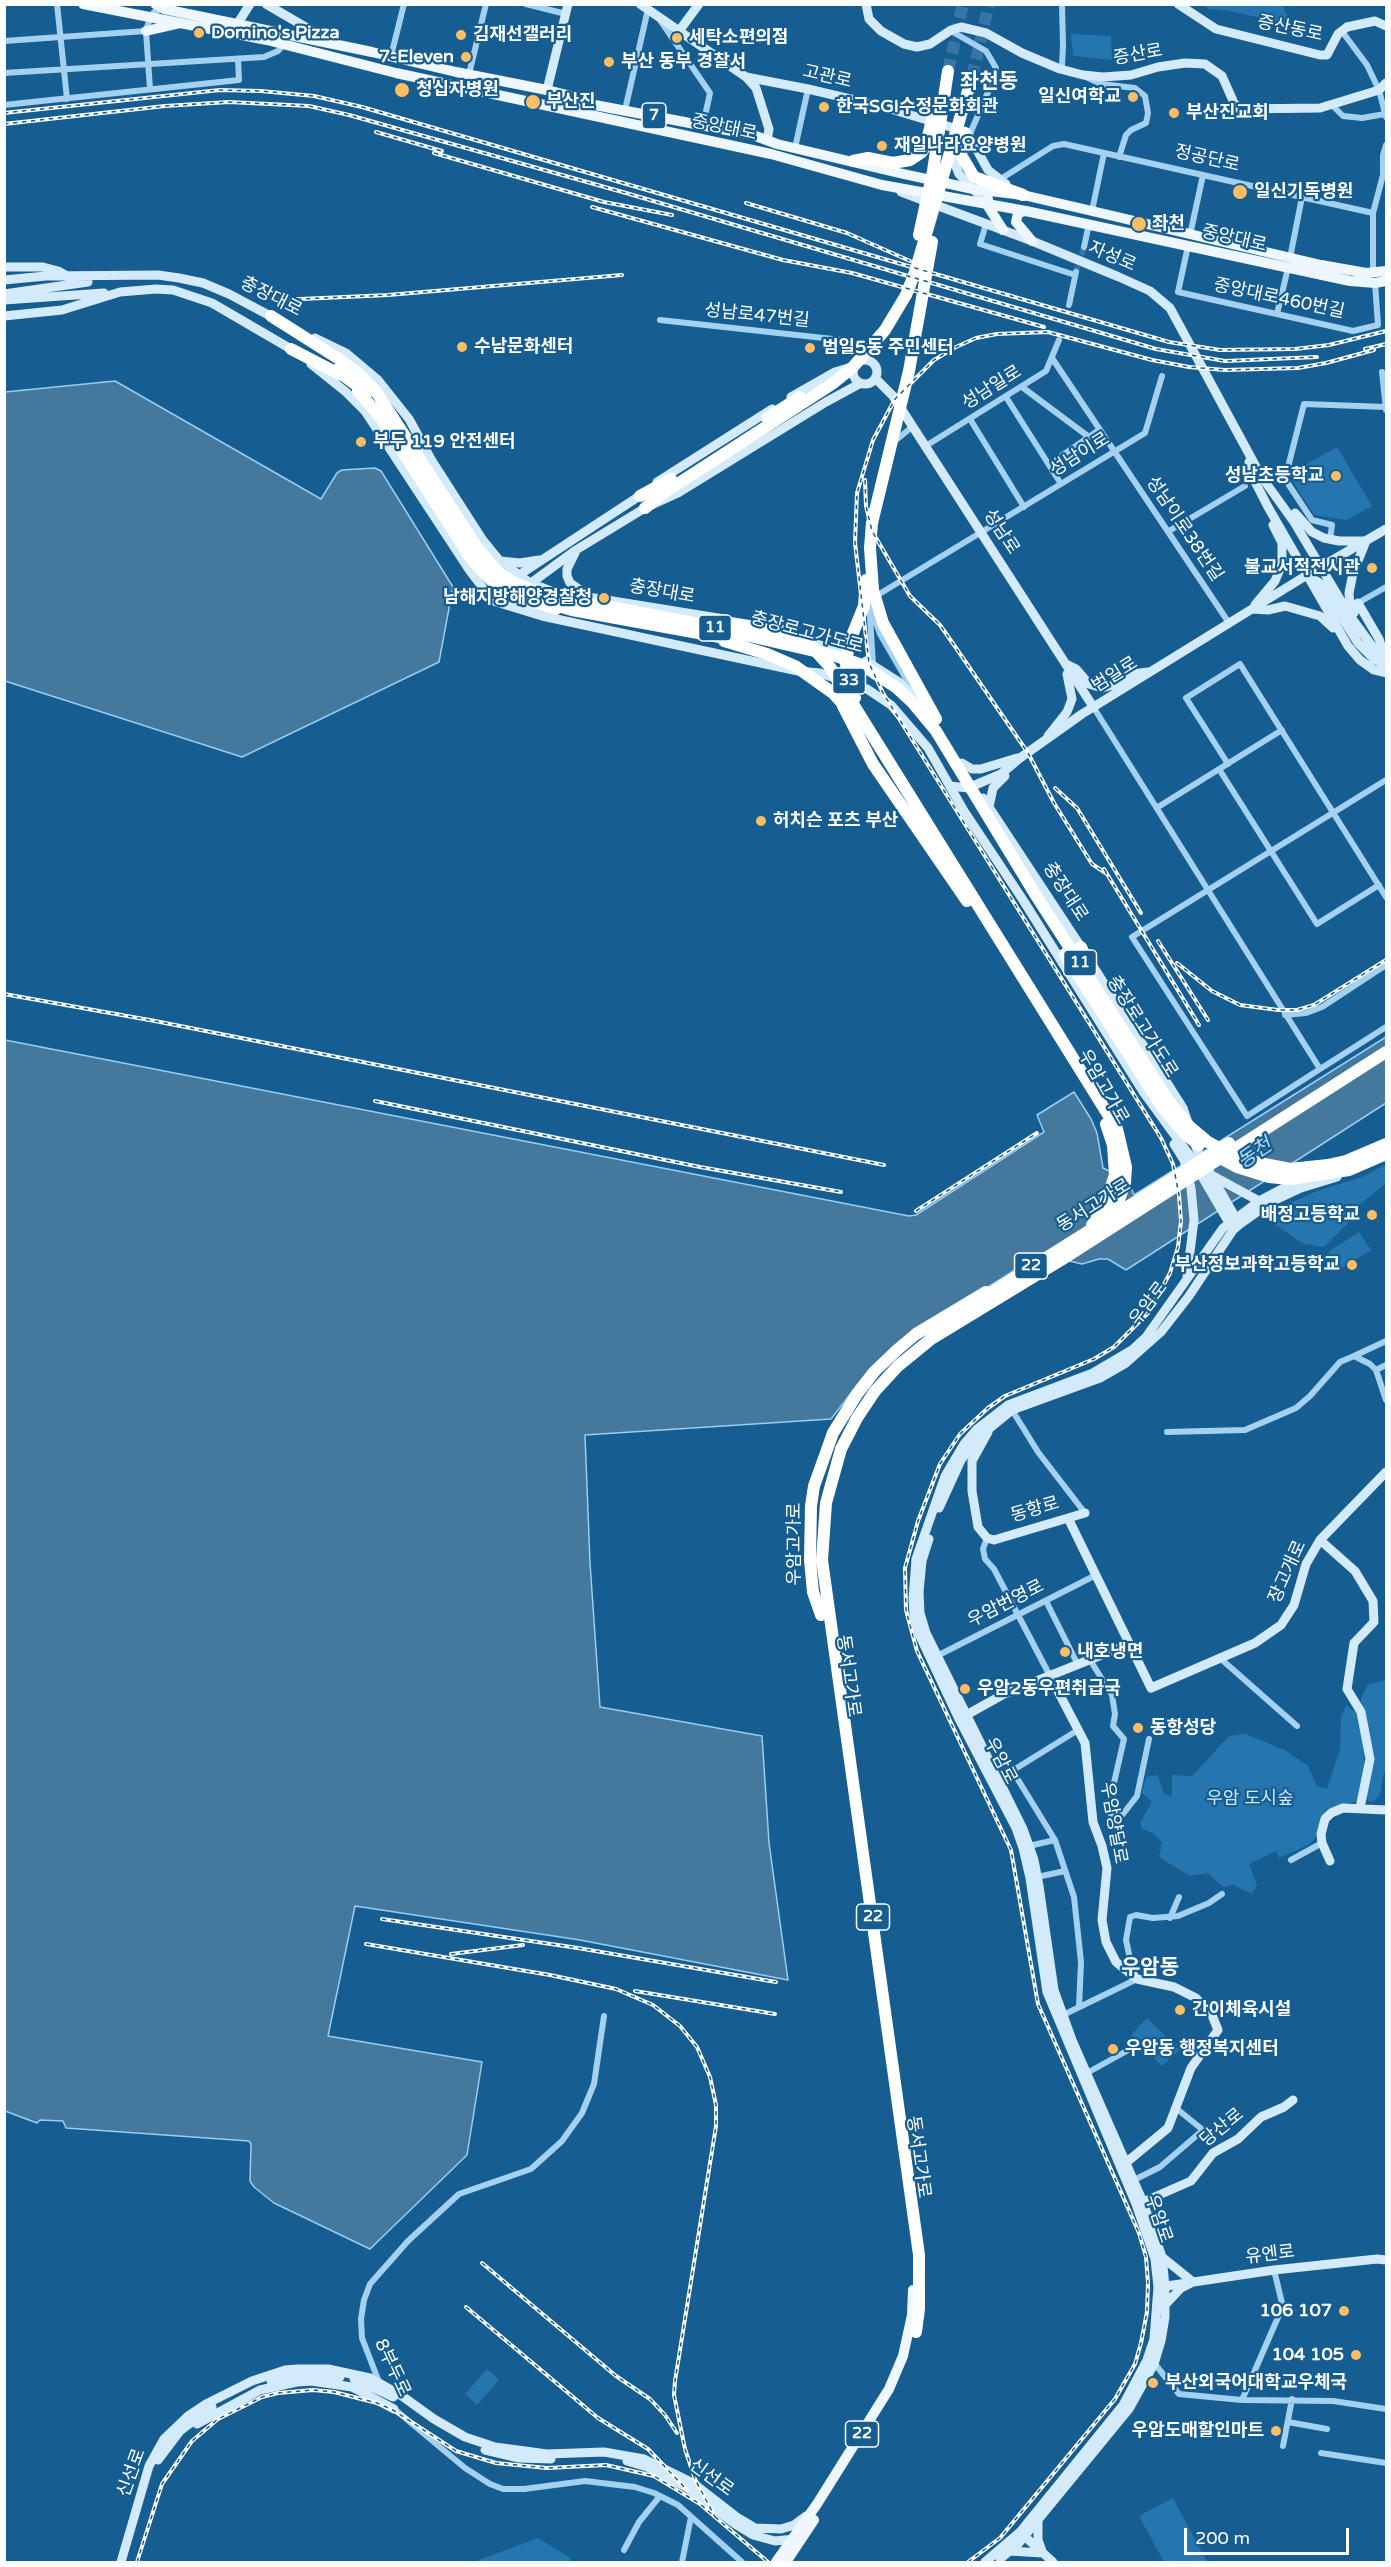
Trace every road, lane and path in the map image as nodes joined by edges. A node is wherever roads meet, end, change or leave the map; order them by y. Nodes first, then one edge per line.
1 (57, 4) edge
2 (82, 4) edge
3 (250, 4) edge
4 (266, 4) edge
5 (404, 4) edge
6 (486, 4) edge
7 (526, 4) edge
8 (699, 4) edge
9 (866, 4) edge
10 (1062, 4) edge
11 (1178, 4) edge
12 (646, 6) edge
13 (159, 7) edge
14 (276, 7) edge
15 (567, 9) edge
16 (657, 15) junction
17 (150, 18) junction
18 (181, 23) junction
19 (238, 23) junction
20 (1386, 26) edge
21 (951, 30) junction
22 (1341, 30) junction
23 (146, 31) junction
24 (679, 31) junction
25 (60, 36) junction
26 (4, 40) edge
27 (286, 40) junction
28 (336, 44) junction
29 (391, 56) junction
30 (238, 59) junction
31 (148, 64) junction
32 (64, 69) junction
33 (1060, 69) junction
34 (4, 73) edge
35 (470, 74) junction
36 (947, 75) tunnel mouth
37 (1083, 75) junction
38 (746, 77) junction
39 (972, 77) tunnel mouth
40 (1386, 83) edge
41 (808, 88) junction
42 (150, 89) junction
43 (547, 90) junction
44 (1379, 90) junction
45 (67, 99) junction
46 (4, 105) edge
47 (1332, 105) junction
48 (625, 110) junction
49 (937, 114) junction
50 (1386, 116) edge
51 (963, 123) junction
52 (703, 125) junction
53 (767, 140) junction
54 (1386, 145) edge
55 (795, 148) junction
56 (1104, 153) junction
57 (1119, 157) junction
58 (853, 161) junction
59 (1203, 175) junction
60 (984, 179) junction
61 (998, 180) junction
62 (882, 185) junction
63 (1010, 189) junction
64 (995, 193) junction
65 (973, 195) junction
66 (1023, 195) junction
67 (1302, 197) junction
68 (937, 201) junction
69 (986, 203) junction
70 (1006, 206) junction
71 (1026, 210) junction
72 (1092, 211) junction
73 (1373, 213) junction
74 (1137, 223) junction
75 (1089, 224) junction
76 (998, 225) junction
77 (1113, 230) junction
78 (1189, 240) junction
79 (1032, 241) junction
80 (1084, 247) tunnel mouth
81 (1289, 263) junction
82 (4, 267) edge
83 (1386, 271) edge
84 (69, 277) junction
85 (117, 277) junction
86 (4, 280) edge
87 (1379, 282) edge
88 (120, 292) junction
89 (4, 294) edge
90 (4, 300) edge
91 (1069, 304) dead end
92 (1277, 314) junction
93 (4, 316) edge
94 (271, 316) junction
95 (660, 320) dead end
96 (1059, 340) dead end
97 (291, 349) junction
98 (1052, 358) junction
99 (863, 360) junction
100 (854, 367) junction
101 (838, 371) junction
102 (1382, 372) dead end
103 (1162, 376) dead end
104 (875, 378) junction
105 (861, 383) junction
106 (1022, 387) junction
107 (840, 394) junction
108 (372, 396) junction
109 (1006, 397) junction
110 (1386, 408) edge
111 (905, 416) junction
112 (970, 419) junction
113 (912, 427) junction
114 (757, 430) junction
115 (1099, 430) junction
116 (1089, 437) junction
117 (893, 441) junction
118 (924, 447) junction
119 (1113, 452) junction
120 (1247, 454) junction
121 (1057, 459) dead end
122 (1261, 476) junction
123 (1061, 484) junction
124 (1245, 486) dead end
125 (640, 496) junction
126 (1024, 507) junction
127 (1268, 507) junction
128 (645, 508) junction
129 (1386, 529) edge
130 (1169, 531) junction
131 (981, 534) junction
132 (1330, 540) junction
133 (1366, 541) junction
134 (576, 550) junction
135 (542, 560) junction
136 (500, 561) junction
137 (1321, 566) junction
138 (519, 575) junction
139 (1307, 575) junction
140 (530, 583) junction
141 (1386, 587) edge
142 (588, 595) junction
143 (875, 596) junction
144 (493, 601) junction
145 (1358, 603) joint
146 (568, 604) junction
147 (505, 605) junction
148 (1252, 609) junction
149 (1228, 623) junction
150 (658, 627) junction
151 (1340, 633) junction
152 (1363, 634) junction
153 (1386, 660) edge
154 (1064, 663) junction
155 (873, 665) junction
156 (1386, 666) edge
157 (798, 671) junction
158 (1153, 671) junction
159 (1386, 674) edge
160 (917, 699) junction
161 (1094, 708) junction
162 (936, 719) junction
163 (1282, 730) junction
164 (1046, 739) junction
165 (1020, 758) junction
166 (962, 763) junction
167 (1228, 764) junction
168 (1010, 767) junction
169 (1219, 769) junction
170 (1386, 780) edge
171 (950, 786) junction
172 (975, 786) junction
173 (982, 796) junction
174 (989, 807) junction
175 (1158, 807) junction
176 (964, 811) junction
177 (1334, 812) junction
178 (1271, 851) junction
179 (1379, 885) junction
180 (1208, 888) junction
181 (1032, 896) junction
182 (1386, 897) edge
183 (980, 915) junction
184 (1081, 947) junction
185 (1061, 961) junction
186 (1386, 965) edge
187 (1100, 993) junction
188 (1285, 1015) junction
189 (1104, 1017) junction
190 (1386, 1027) edge
191 (1121, 1036) junction
192 (1386, 1046) edge
193 (1386, 1053) edge
194 (1320, 1069) junction
195 (1386, 1139) edge
196 (1386, 1144) edge
197 (1190, 1155) junction
198 (1386, 1156) edge
199 (1211, 1175) junction
200 (1259, 1202) junction
201 (1225, 1208) junction
202 (1234, 1224) junction
203 (1186, 1281) junction
204 (1385, 1342) edge
205 (1354, 1356) junction
206 (1386, 1365) edge
207 (1377, 1370) junction
208 (1386, 1400) edge
209 (1012, 1410) junction
210 (990, 1428) junction
211 (1167, 1431) dead end
212 (1386, 1472) edge
213 (1085, 1513) joint
214 (1068, 1518) junction
215 (987, 1538) junction
216 (1320, 1540) junction
217 (1096, 1575) junction
218 (825, 1592) junction
219 (1046, 1601) junction
220 (820, 1615) junction
221 (1018, 1615) junction
222 (1129, 1644) junction
223 (933, 1658) junction
224 (1221, 1659) junction
225 (1090, 1660) junction
226 (1078, 1665) junction
227 (1050, 1676) junction
228 (963, 1717) junction
229 (1297, 1726) dead end
230 (1078, 1730) junction
231 (1149, 1739) dead end
232 (1012, 1770) junction
233 (999, 1779) junction
234 (1360, 1808) junction
235 (1386, 1810) edge
236 (1055, 1840) junction
237 (1322, 1843) junction
238 (1029, 1846) junction
239 (1291, 1860) dead end
240 (1330, 1861) dead end
241 (1065, 1871) junction
242 (1037, 1877) junction
243 (1222, 1894) dead end
244 (1179, 1897) dead end
245 (1170, 1918) junction
246 (1137, 1979) junction
247 (1079, 2007) junction
248 (604, 2016) dead end
249 (1059, 2016) junction
250 (1132, 2048) dead end
251 (1087, 2073) junction
252 (1293, 2100) dead end
253 (1177, 2109) junction
254 (1123, 2165) junction
255 (1134, 2180) junction
256 (1143, 2202) junction
257 (1162, 2257) junction
258 (1386, 2260) edge
259 (1274, 2270) junction
260 (1193, 2282) junction
261 (1162, 2287) junction
262 (913, 2290) joint
263 (1165, 2305) junction
264 (916, 2332) joint
265 (1151, 2362) junction
266 (375, 2375) junction
267 (348, 2386) junction
268 (231, 2394) junction
269 (1292, 2399) junction
270 (1242, 2400) junction
271 (394, 2409) junction
272 (1386, 2409) edge
273 (1288, 2422) junction
274 (1327, 2429) dead end
275 (1283, 2446) dead end
276 (162, 2448) junction
277 (1322, 2453) dead end
278 (1386, 2463) edge
279 (660, 2496) junction
280 (814, 2508) junction
281 (691, 2517) junction
282 (1039, 2520) junction
283 (737, 2522) junction
284 (1022, 2534) junction
285 (805, 2535) junction
286 (791, 2540) junction
287 (624, 2550) dead end
288 (1009, 2551) junction
289 (1043, 2553) junction
290 (121, 2562) edge
291 (127, 2562) edge
292 (682, 2562) edge
293 (742, 2562) edge
294 (776, 2562) edge
295 (786, 2562) edge
296 (985, 2562) edge
297 (995, 2562) edge
298 (1053, 2562) edge

1 - 25 street
2 - 17 main road, 중앙대로 / 7
3 - 19 main road
4 - 14 main road
5 - 29 street
6 - 35 street
7 - 15 street
8 - 24 main road
9 - 21 main road
10 - 33 street
11 - 22 main road, 증산동로
12 - 16 main road, 고관로
12 - 48 street
13 - 17 street
13 - 19 main road, 중앙대로 / 7
14 - 27 main road
14 - 28 main road
15 - 43 main road
16 - 24 main road, 고관로
16 - 52 street
17 - 18 main road, 중앙대로 / 7
17 - 23 street
18 - 23 main road
18 - 27 main road, 중앙대로 / 7
19 - 27 main road, 중앙대로 / 7
20 - 22 main road, 증산동로
21 - 33 main road, 증산로
21 - 51 street
22 - 44 street
23 - 25 street
23 - 31 street
24 - 38 main road, 고관로
25 - 26 street
25 - 32 street
27 - 28 main road, 중앙대로 / 7
27 - 30 street
27 - 62 main road, 중앙대로 / 7
28 - 29 main road, 중앙대로 / 7
29 - 35 main road, 중앙대로 / 7
30 - 31 street
30 - 42 street
31 - 32 street
31 - 42 street
32 - 34 street
32 - 45 street
33 - 37 main road, 증산로
35 - 43 main road, 중앙대로 / 7
36 - 49 highway
37 - 47 main road, 증산로
37 - 57 street
38 - 41 main road, 고관로
38 - 53 main road, 중앙대로
39 - 51 highway
40 - 44 main road, 증산로
41 - 51 main road, 고관로
41 - 55 street
42 - 45 street
43 - 48 main road, 중앙대로 / 7
44 - 47 main road, 증산로
44 - 50 street
45 - 46 street
47 - 50 street
48 - 52 main road, 중앙대로 / 7
49 - 58 highway
49 - 114 highway
51 - 60 highway
51 - 61 main road, 고관로
51 - 65 main road
51 - 68 highway
52 - 53 main road, 중앙대로 / 7
53 - 55 main road, 중앙대로 / 7
54 - 73 street
55 - 58 main road, 중앙대로 / 7
56 - 57 street, 정공단로
56 - 61 street, 정공단로
56 - 72 street
57 - 59 street, 정공단로
58 - 65 main road, 중앙대로 / 7
59 - 67 street, 정공단로
59 - 78 street, 중앙대로
60 - 61 street
60 - 63 highway
61 - 63 main road
62 - 65 main road, 중앙대로 / 7
62 - 76 main road, 자성로
63 - 66 highway
64 - 65 main road, 중앙대로 / 7
64 - 66 main road, 중앙대로 / 7
64 - 69 main road
65 - 69 main road, 중앙대로 / 7
65 - 76 main road
66 - 72 main road, 중앙대로 / 7
67 - 73 street, 정공단로
67 - 81 street, 중앙대로
68 - 114 highway
68 - 117 highway
69 - 70 main road, 중앙대로 / 7
69 - 76 main road
70 - 71 main road, 중앙대로 / 7
70 - 76 main road
71 - 75 main road, 중앙대로 / 7
71 - 79 main road
72 - 74 main road, 중앙대로 / 7
73 - 87 street
74 - 77 main road
74 - 78 main road, 중앙대로 / 7
75 - 77 main road, 중앙대로 / 7
75 - 80 street
76 - 79 main road, 자성로
76 - 91 street
77 - 78 main road, 중앙대로 / 7
78 - 81 main road, 중앙대로 / 7
78 - 92 street, 중앙대로460번길
79 - 120 main road, 자성로
81 - 87 main road, 중앙대로 / 7
81 - 87 main road, 중앙대로 / 7
81 - 92 street, 중앙대로
82 - 84 main road
83 - 87 main road, 중앙대로 / 7
84 - 85 main road, 충장대로
84 - 86 main road, 충장대로
85 - 89 main road
85 - 94 main road, 충장대로
87 - 92 street, 중앙대로460번길
88 - 90 main road
88 - 93 main road, 충장대로
88 - 97 main road, 충장대로
94 - 108 highway, 충장로고가도로 / 11
94 - 136 main road, 충장대로
95 - 99 street, 성남로47번길
96 - 98 street, 성남일로
97 - 108 highway, 충장로고가도로 / 11
97 - 144 main road, 충장대로
98 - 106 street, 성남일로
98 - 115 street, 성남이로38번길
99 - 100 main road
99 - 104 main road
100 - 101 main road
100 - 105 main road
101 - 107 main road
101 - 125 main road
102 - 110 street
103 - 119 street, 성남이로
104 - 105 main road
104 - 111 main road, 성남로
105 - 107 main road
106 - 109 street, 성남일로
106 - 116 street
107 - 128 main road
108 - 146 highway, 충장로고가도로 / 11
109 - 112 street, 성남일로
109 - 123 street
110 - 132 street
111 - 113 main road, 성남로
111 - 155 street
112 - 118 street, 성남일로
112 - 126 street
113 - 118 main road, 성남로
113 - 143 street
114 - 125 highway
114 - 128 highway
115 - 116 street
115 - 119 street, 성남이로38번길
116 - 121 street
117 - 162 highway
117 - 183 highway, 33
118 - 131 main road, 성남로
119 - 123 street, 성남이로
119 - 130 street, 성남이로38번길
120 - 122 main road, 자성로
120 - 127 main road, 자성로
122 - 132 main road
122 - 137 main road, 자성로
123 - 126 street, 성남이로
124 - 130 street
125 - 135 main road
126 - 131 street, 성남이로
127 - 139 main road, 자성로
127 - 148 main road
128 - 134 main road
129 - 133 main road
130 - 149 street, 성남이로38번길
131 - 143 street, 성남이로
131 - 154 main road, 성남로
132 - 133 main road
133 - 137 main road
133 - 152 main road
134 - 140 main road
134 - 142 main road
135 - 136 main road
135 - 138 main road
136 - 138 main road, 충장대로
137 - 139 main road, 범일로
137 - 152 main road, 자성로
138 - 140 main road, 충장대로
138 - 144 main road
139 - 148 main road, 범일로
139 - 151 main road, 자성로
139 - 156 main road, 자성로
140 - 142 main road, 충장대로
140 - 147 main road
141 - 145 street
142 - 155 main road, 충장대로
143 - 160 street
144 - 147 main road
145 - 153 main road
146 - 150 highway, 충장로고가도로 / 11
146 - 181 highway, 충장로고가도로 / 11
146 - 183 highway, 우암고가로
147 - 157 main road
148 - 149 main road, 범일로
148 - 151 main road
149 - 158 main road, 범일로
150 - 181 highway, 충장로고가도로 / 11
150 - 183 highway, 우암고가로
151 - 159 main road, 자성로
152 - 156 main road, 자성로
154 - 158 main road
154 - 161 main road, 성남로
154 - 164 main road
155 - 160 main road, 충장대로
157 - 171 main road
157 - 183 highway
158 - 161 main road, 범일로
160 - 162 main road, 충장대로
161 - 164 main road, 범일로
161 - 175 street
162 - 166 main road, 충장대로
163 - 167 street
163 - 167 street
163 - 177 street
164 - 165 main road, 범일로
165 - 166 main road
165 - 168 main road
166 - 172 main road, 충장대로
167 - 169 street
168 - 172 main road
168 - 174 main road
169 - 175 street
169 - 178 street
170 - 177 street
171 - 172 main road
171 - 176 main road
172 - 173 main road, 충장대로
173 - 174 main road, 충장대로
173 - 176 main road
174 - 184 main road, 충장대로
175 - 180 street
176 - 185 main road
177 - 178 street
177 - 179 street
178 - 179 street
178 - 180 street
179 - 182 street
180 - 188 street
180 - 194 street
181 - 187 highway, 충장로고가도로 / 11
181 - 189 highway, 충장로고가도로 / 11
183 - 218 highway, 우암고가로
183 - 220 highway, 우암고가로
184 - 187 highway
184 - 197 main road, 충장대로
185 - 189 highway
185 - 197 main road
186 - 188 street
187 - 191 highway, 충장로고가도로 / 11
188 - 194 street
189 - 191 highway, 충장로고가도로 / 11
190 - 194 street
191 - 196 highway, 충장로고가도로 / 11
191 - 198 highway, 충장로고가도로 / 11
192 - 220 highway, 동서고가로 / 22
193 - 218 highway, 동서고가로 / 22
195 - 200 main road, 우암로
197 - 199 main road, 충장대로
197 - 201 main road, 충장대로
197 - 203 main road
198 - 202 main road, 우암로
199 - 200 main road
199 - 201 main road, 충장대로
200 - 202 main road, 우암로
201 - 202 main road, 충장대로
202 - 203 main road, 우암로
202 - 209 main road, 우암로
203 - 223 main road, 우암로
204 - 205 street
205 - 207 street
205 - 211 street
206 - 207 street
207 - 208 street
209 - 210 main road, 우암로
209 - 213 street, 동항로
210 - 215 main road
210 - 223 main road, 우암로
212 - 216 main road, 장고개로
213 - 214 main road, 동항로
214 - 215 main road, 동항로
214 - 217 main road, 장고개로
215 - 221 street
216 - 224 main road, 장고개로
216 - 234 main road
217 - 219 street, 우암번영로
217 - 222 main road, 장고개로
218 - 264 highway, 동서고가로 / 22
219 - 221 street, 우암번영로
219 - 226 street
220 - 262 highway, 동서고가로 / 22
221 - 223 street, 우암번영로
221 - 227 street
222 - 224 main road, 장고개로
222 - 225 main road
223 - 228 main road, 우암로
224 - 229 street
225 - 226 main road
225 - 231 street
226 - 227 main road
227 - 228 main road
227 - 230 main road, 우암양달로
228 - 233 main road, 우암로
228 - 249 main road, 우암로
230 - 232 street
230 - 246 main road, 우암양달로
232 - 233 street
232 - 236 street
233 - 238 main road, 우암로
234 - 235 main road
234 - 237 main road
236 - 238 street
236 - 241 street
237 - 239 street
237 - 240 main road
238 - 242 main road, 우암로
241 - 242 street
241 - 247 street
242 - 249 main road, 우암로
243 - 245 street
244 - 245 street
245 - 246 street
246 - 247 street
246 - 253 main road, 우암양달로
247 - 249 street
248 - 266 street, 8부두로
249 - 251 main road, 우암로
249 - 254 main road, 우암로
250 - 251 street
251 - 254 main road, 우암로
252 - 256 main road, 당산로
253 - 254 main road
253 - 255 street
254 - 255 main road, 우암로
254 - 261 main road, 우암로
255 - 256 main road, 우암로
256 - 257 main road, 우암로
257 - 260 main road
257 - 261 main road, 우암로
258 - 259 main road, 유엔로
259 - 260 main road, 유엔로
259 - 270 street
260 - 261 main road, 유엔로
260 - 263 main road
261 - 263 main road, 우암로
261 - 265 main road, 우암로
262 - 280 main road, 동서고가로 / 22
263 - 265 main road, 우암로
264 - 285 main road, 동서고가로 / 22
265 - 270 street
265 - 282 main road, 우암로
265 - 284 main road, 우암로
266 - 267 main road
266 - 271 street, 8부두로
266 - 276 main road
267 - 271 main road
267 - 276 main road
268 - 276 main road, 신선로
268 - 283 main road, 신선로
268 - 283 main road, 신선로
269 - 270 street
269 - 272 street
269 - 273 street
271 - 279 street, 8부두로
273 - 274 street
273 - 275 street
276 - 290 main road, 신선로
276 - 291 main road, 신선로
277 - 278 street
279 - 281 street, 8부두로
279 - 287 street
280 - 283 main road, 신선로
280 - 286 main road, 동서고가로 / 22
281 - 292 street
281 - 293 street, 8부두로
282 - 284 main road, 우암로
282 - 289 main road
283 - 286 main road, 신선로
284 - 288 main road, 우암로
284 - 289 main road
284 - 296 main road, 우암로
285 - 286 main road, 신선로
285 - 295 main road, 동서고가로 / 22
286 - 294 main road, 동서고가로 / 22
288 - 289 main road
288 - 297 main road, 우암로
289 - 298 main road

